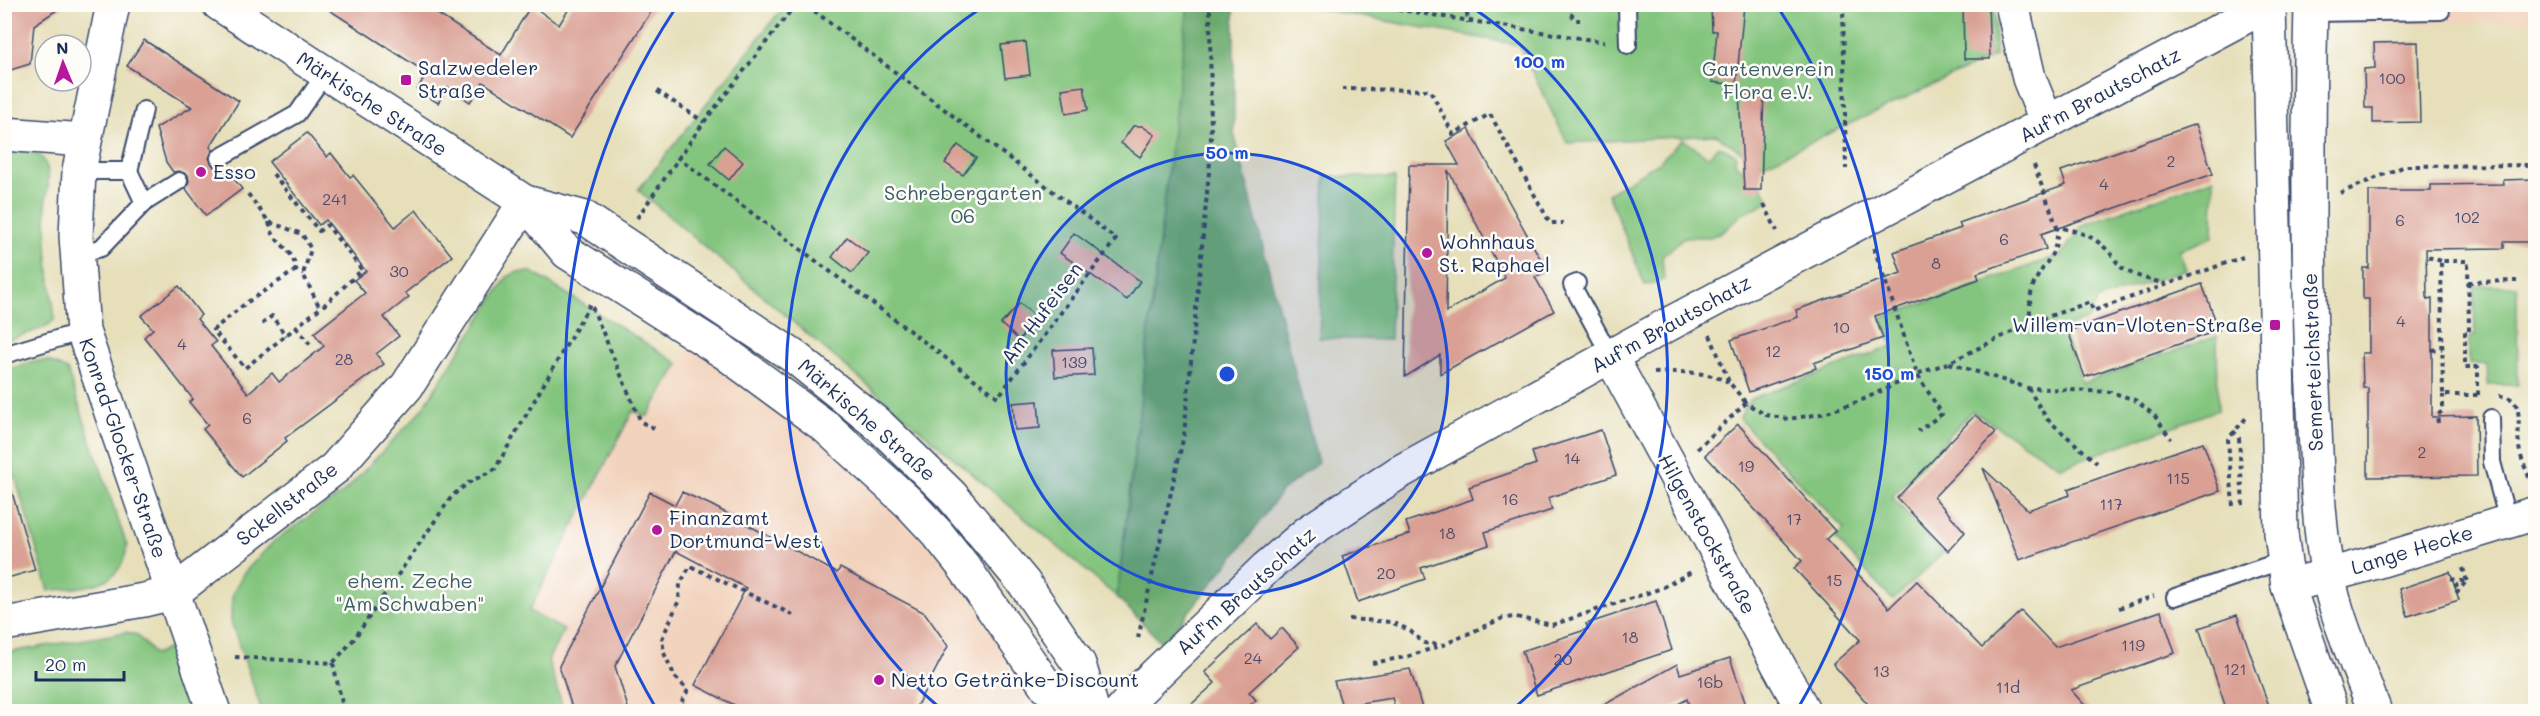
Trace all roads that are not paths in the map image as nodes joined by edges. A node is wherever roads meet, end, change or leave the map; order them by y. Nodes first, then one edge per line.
1 (113, 4) edge
2 (219, 4) edge
3 (1627, 4) edge
4 (2012, 4) edge
5 (2269, 4) edge
6 (2311, 9) edge
7 (2441, 11) dead end
8 (1629, 45) road end
9 (325, 74) junction
10 (144, 110) dead end
11 (2035, 130) junction
12 (4, 134) edge
13 (81, 156) junction
14 (219, 158) dead end
15 (129, 171) junction
16 (179, 181) dead end
17 (144, 202) junction
18 (525, 202) junction
19 (77, 255) junction
20 (1577, 283) dead end
21 (83, 331) junction
22 (4, 355) edge
23 (1611, 357) junction
24 (2491, 418) dead end
25 (2525, 506) edge
26 (2286, 573) junction
27 (2328, 575) junction
28 (173, 592) junction
29 (2175, 597) road end
30 (4, 624) edge
31 (214, 711) edge
32 (1073, 711) edge
33 (1093, 711) edge
34 (1120, 711) edge
35 (1804, 711) edge
36 (2332, 711) edge
37 (2375, 711) edge

1 - 13 street, Konrad-Glocker-Straße
2 - 9 street, Märkische Straße
3 - 8 lane
4 - 11 street
5 - 11 street, Auf'm Brautschatz
5 - 26 street, Semerteichstraße
6 - 7 lane
6 - 27 street, Semerteichstraße
9 - 14 lane
9 - 18 street, Märkische Straße
10 - 15 lane
11 - 23 street, Auf'm Brautschatz
12 - 13 street
13 - 15 lane
13 - 19 street, Konrad-Glocker-Straße
15 - 17 lane
16 - 17 lane
17 - 19 lane
18 - 28 street, Sckellstraße
18 - 32 street, Märkische Straße
18 - 33 street, Märkische Straße
19 - 21 street, Konrad-Glocker-Straße
20 - 23 lane
21 - 22 lane
21 - 28 street, Konrad-Glocker-Straße
23 - 34 street, Auf'm Brautschatz
23 - 35 street, Hilgenstockstraße
24 - 25 lane
25 - 27 street, Lange Hecke
26 - 27 street, Lange Hecke
26 - 29 lane
26 - 36 street, Semerteichstraße
27 - 37 street, Semerteichstraße
28 - 30 street, Sckellstraße
28 - 31 street, Konrad-Glocker-Straße

